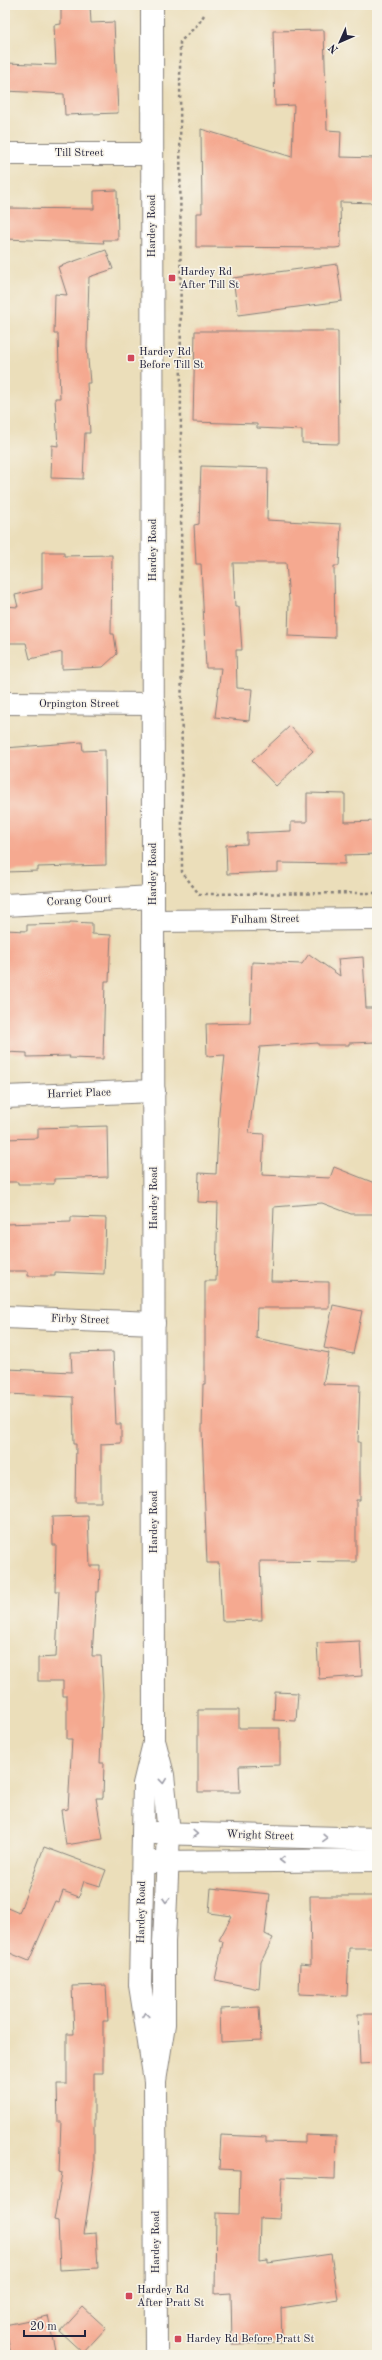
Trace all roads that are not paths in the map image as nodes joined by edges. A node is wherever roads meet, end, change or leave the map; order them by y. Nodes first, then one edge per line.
1 (152, 5) edge
2 (5, 154) edge
3 (152, 154) junction
4 (5, 703) edge
5 (154, 704) junction
6 (153, 897) junction
7 (5, 905) edge
8 (377, 919) edge
9 (154, 921) junction
10 (154, 1091) junction
11 (5, 1097) edge
12 (5, 1317) edge
13 (154, 1323) junction
14 (154, 1743) junction
15 (142, 1833) junction
16 (169, 1833) junction
17 (377, 1839) edge
18 (377, 1860) edge
19 (143, 1862) junction
20 (168, 1862) junction
21 (155, 2082) junction
22 (156, 2355) edge

1 - 3 street, Hardey Road
2 - 3 street, Till Street
3 - 5 street, Hardey Road
4 - 5 street, Orpington Street
5 - 6 street, Hardey Road
6 - 7 street, Corang Court
6 - 9 street, Hardey Road
8 - 9 street, Fulham Street
9 - 10 street, Hardey Road
10 - 11 street, Harriet Place
10 - 13 street, Hardey Road
12 - 13 street, Firby Street
13 - 14 street, Hardey Road
14 - 15 street, Hardey Road
14 -> 16 street, Hardey Road
15 - 16 street, Wright Street
15 - 19 street, Hardey Road
16 -> 17 street, Wright Street
16 - 20 street, Hardey Road
18 -> 20 street, Wright Street
19 - 20 street, Wright Street
21 -> 19 street, Hardey Road
20 -> 21 street, Hardey Road
21 - 22 street, Hardey Road

